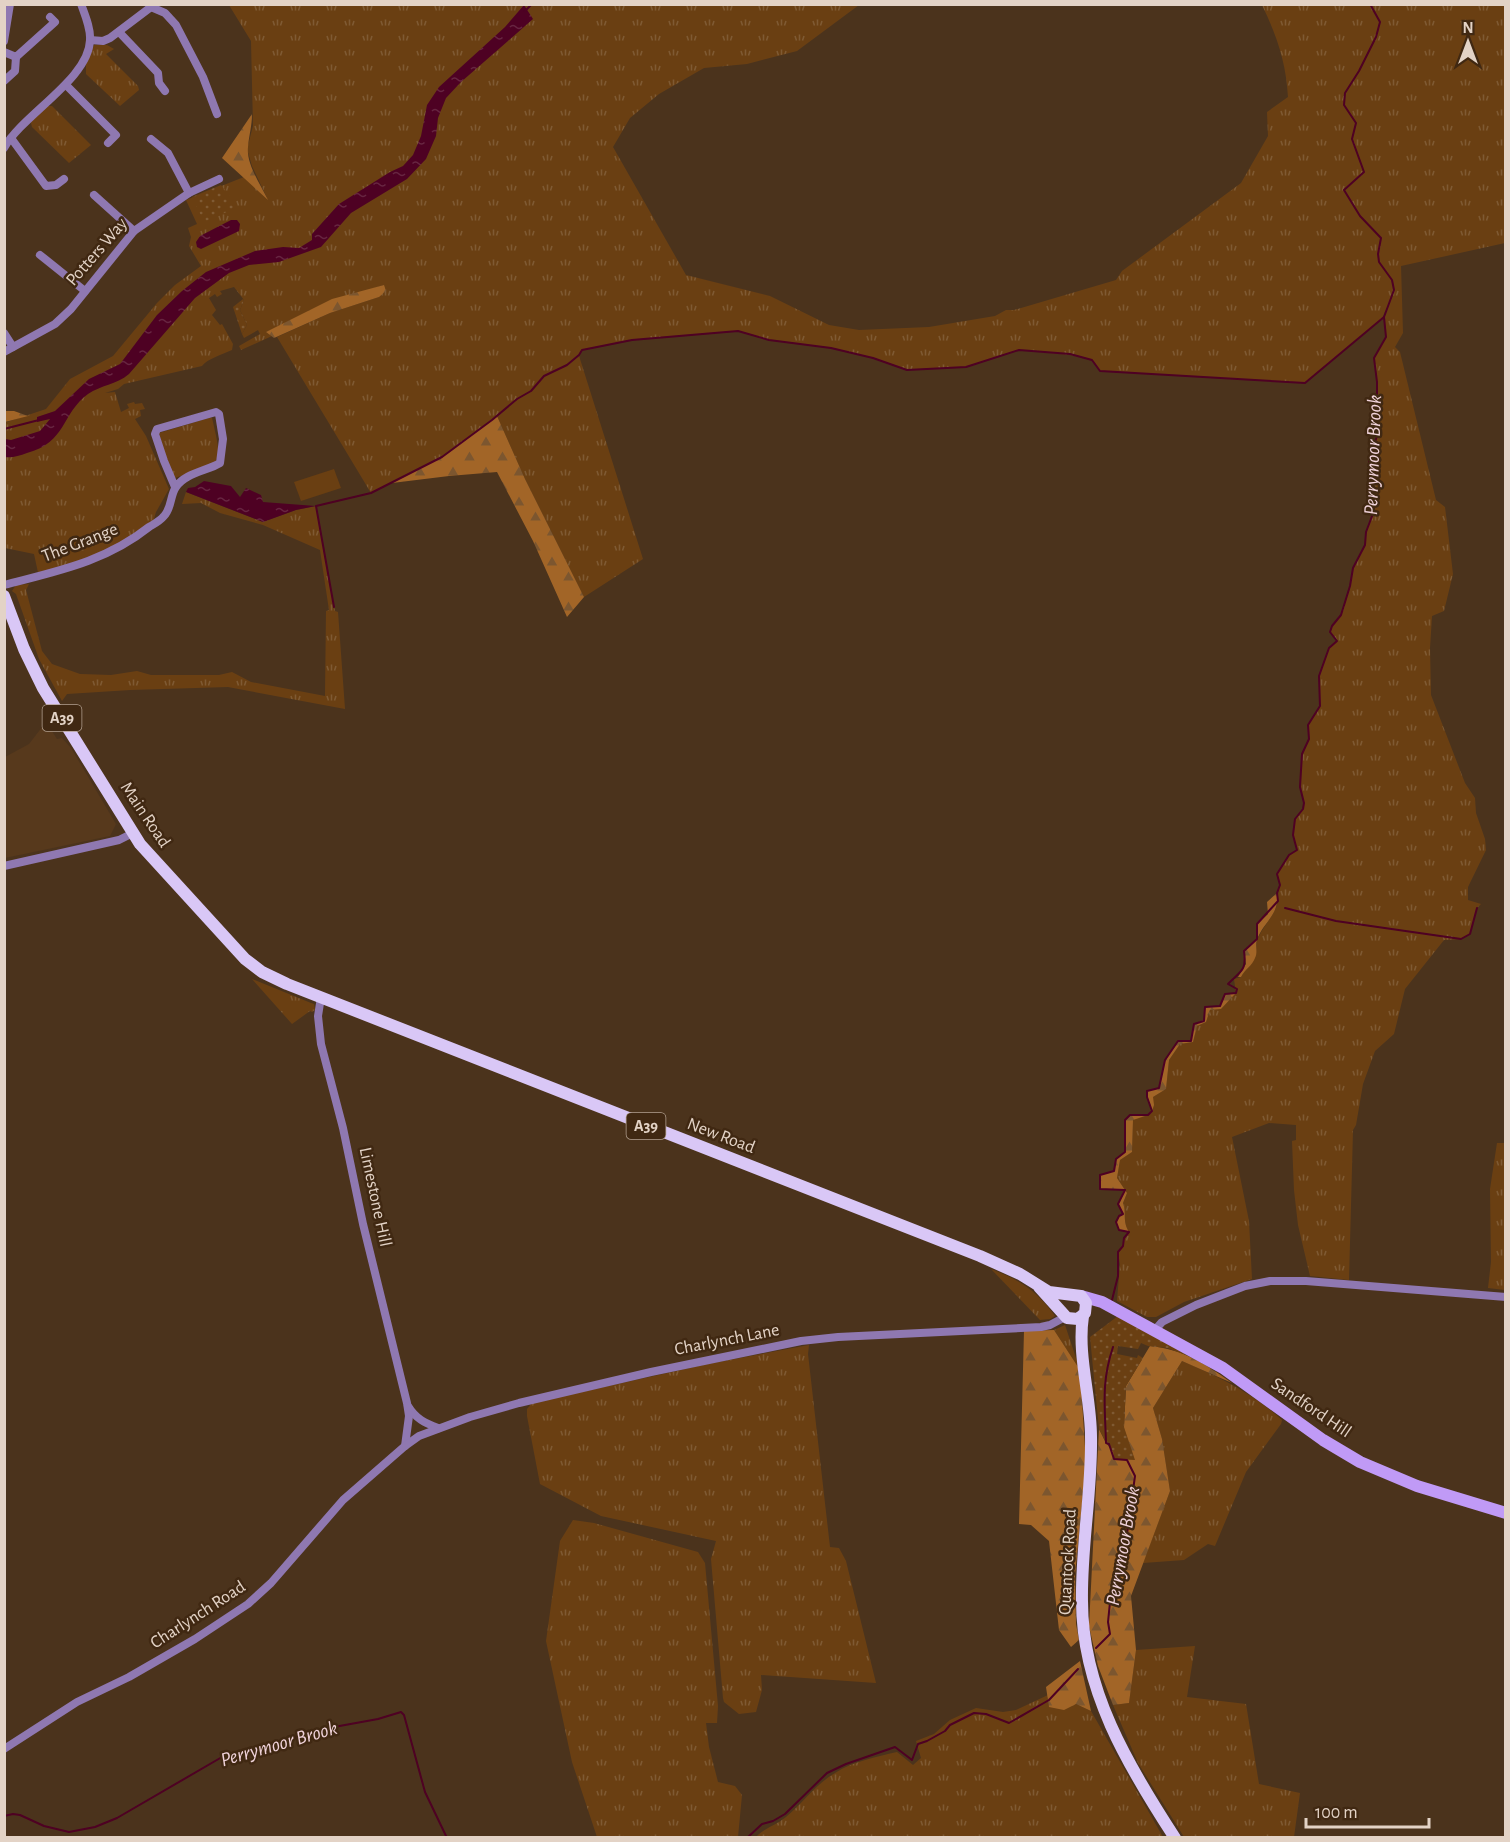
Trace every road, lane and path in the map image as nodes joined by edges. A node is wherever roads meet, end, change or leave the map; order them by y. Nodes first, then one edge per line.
1 (10, 4) edge
2 (81, 4) edge
3 (151, 6) edge
4 (50, 17) dead end
5 (119, 32) junction
6 (4, 40) edge
7 (90, 40) junction
8 (4, 52) edge
9 (16, 57) junction
10 (4, 81) edge
11 (66, 85) junction
12 (165, 91) dead end
13 (217, 114) dead end
14 (11, 138) junction
15 (151, 139) dead end
16 (108, 143) dead end
17 (4, 148) edge
18 (64, 179) dead end
19 (219, 179) dead end
20 (189, 193) junction
21 (94, 195) dead end
22 (134, 231) junction
23 (40, 255) dead end
24 (85, 291) junction
25 (4, 333) edge
26 (9, 350) edge
27 (176, 487) junction
28 (4, 585) edge
29 (4, 596) edge
30 (133, 833) junction
31 (4, 866) edge
32 (321, 997) junction
33 (1039, 1287) junction
34 (1075, 1295) junction
35 (1506, 1297) edge
36 (1109, 1306) junction
37 (1084, 1314) junction
38 (1065, 1315) junction
39 (1155, 1330) junction
40 (1082, 1339) junction
41 (407, 1403) junction
42 (438, 1428) junction
43 (405, 1446) junction
44 (1506, 1512) edge
45 (4, 1749) edge
46 (1175, 1838) edge

1 - 6 street
2 - 7 street
3 - 5 street
3 - 13 street
4 - 9 street
5 - 7 street
5 - 12 street
7 - 11 street
8 - 9 street
9 - 10 street
11 - 14 street
11 - 16 street
14 - 17 street
14 - 18 street
15 - 20 street
19 - 20 street, Potters Way
20 - 22 street, Potters Way
21 - 22 street
22 - 24 street, Potters Way
23 - 24 street
24 - 26 street, Potters Way
25 - 26 street
27 - 27 street
27 - 28 street, The Grange
29 - 30 main road, Main Road / A39
30 - 31 street
30 - 32 main road, Main Road / A39
32 - 33 main road, New Road / A39
32 - 41 street, Limestone Hill
33 - 34 main road, New Road / A39
33 - 38 main road, New Road / A39
34 - 36 main road, Sandford Hill
34 - 37 main road, A39
34 - 38 main road
35 - 39 street
36 - 37 main road
36 - 39 main road, Sandford Hill
37 - 38 main road
37 - 40 main road, Quantock Road / A39
38 - 40 main road, Quantock Road / A39
38 - 42 street, Charlynch Lane
39 - 44 main road, Sandford Hill
40 - 46 main road, Quantock Road / A39
41 - 42 street
41 - 43 street, Limestone Hill
42 - 43 street, Charlynch Lane
43 - 45 street, Charlynch Road

